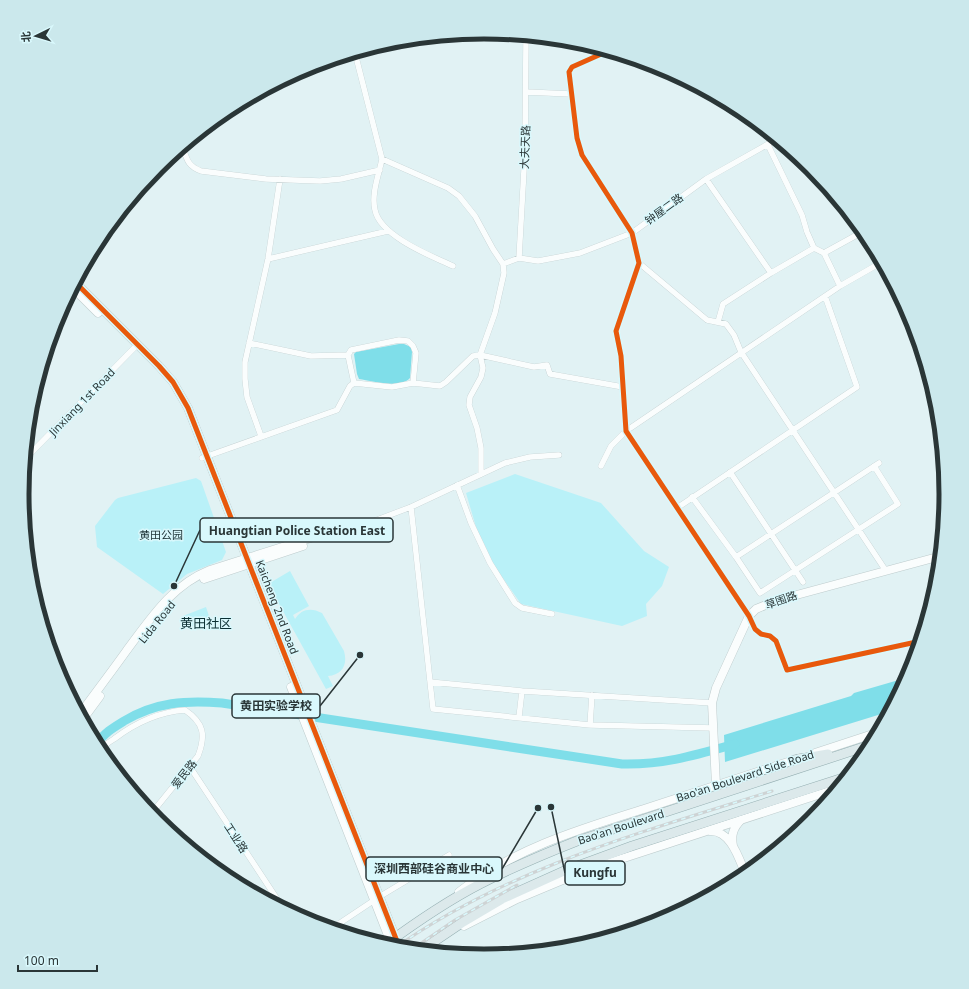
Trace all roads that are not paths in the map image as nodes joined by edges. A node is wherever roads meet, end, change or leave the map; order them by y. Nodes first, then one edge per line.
1 (526, 41) edge
2 (600, 55) edge
3 (356, 58) edge
4 (526, 92) junction
5 (571, 94) junction
6 (773, 142) edge
7 (768, 145) junction
8 (184, 152) edge
9 (382, 159) junction
10 (380, 170) junction
11 (280, 179) junction
12 (706, 179) junction
13 (388, 231) junction
14 (632, 233) junction
15 (858, 234) edge
16 (814, 248) junction
17 (824, 253) junction
18 (519, 258) junction
19 (268, 259) junction
20 (503, 264) junction
21 (639, 264) junction
22 (878, 265) edge
23 (453, 266) dead end
24 (771, 273) junction
25 (840, 286) junction
26 (79, 287) edge
27 (77, 292) edge
28 (825, 296) junction
29 (718, 322) junction
30 (249, 344) junction
31 (136, 346) junction
32 (741, 352) junction
33 (348, 355) junction
34 (480, 355) junction
35 (354, 383) junction
36 (413, 383) junction
37 (623, 387) junction
38 (793, 430) junction
39 (626, 431) junction
40 (261, 436) junction
41 (31, 454) edge
42 (559, 455) dead end
43 (204, 457) junction
44 (602, 466) dead end
45 (730, 472) junction
46 (481, 474) junction
47 (457, 485) junction
48 (834, 493) junction
49 (692, 497) junction
50 (411, 507) junction
51 (677, 508) junction
52 (859, 530) junction
53 (771, 534) junction
54 (323, 537) joint
55 (736, 557) junction
56 (935, 558) edge
57 (245, 562) junction
58 (796, 570) junction
59 (886, 571) junction
60 (803, 582) dead end
61 (552, 614) dead end
62 (749, 616) junction
63 (916, 642) edge
64 (430, 682) junction
65 (522, 691) junction
66 (592, 695) junction
67 (712, 703) junction
68 (83, 710) edge
69 (86, 715) edge
70 (519, 717) junction
71 (590, 725) junction
72 (714, 728) junction
73 (871, 735) edge
74 (105, 746) edge
75 (864, 747) edge
76 (857, 749) junction
77 (794, 760) junction
78 (190, 767) junction
79 (840, 779) edge
80 (716, 785) junction
81 (830, 791) edge
82 (155, 809) edge
83 (742, 820) junction
84 (706, 831) junction
85 (733, 847) junction
86 (449, 854) dead end
87 (743, 869) edge
88 (376, 899) junction
89 (278, 900) edge
90 (442, 906) junction
91 (336, 925) edge
92 (390, 940) edge
93 (394, 941) edge
94 (427, 946) edge
95 (427, 946) edge

1 - 4 street, 大夫天路
2 - 5 street
3 - 9 street
4 - 5 street
4 - 18 street, 大夫天路
5 - 14 street
6 - 7 street, 钟屋二路
7 - 12 street, 钟屋二路
7 - 16 street
8 - 11 street
9 - 10 street
9 - 20 street
10 - 11 street
10 - 13 street
11 - 19 street
12 - 14 street, 钟屋二路
12 - 24 street
13 - 19 street
13 - 23 street
14 - 18 street, 钟屋二路
14 - 21 street
15 - 17 street
16 - 17 street
16 - 24 street
17 - 25 street
18 - 20 street
19 - 30 street
20 - 34 street
21 - 29 street
21 - 37 street
22 - 25 street
24 - 29 street
25 - 28 street
26 - 31 street, Kaicheng 2nd Road
27 - 31 street, Kaicheng 2nd Road
28 - 32 street
28 - 38 street
29 - 32 street
30 - 33 street
30 - 40 street
31 - 41 street, Jinxiang 1st Road
31 - 43 street, Kaicheng 2nd Road
32 - 38 street
32 - 39 street
33 - 35 street
33 - 36 street
34 - 36 street
34 - 37 street
34 - 46 street
35 - 36 street
35 - 40 street
37 - 39 street
38 - 45 street
38 - 48 street
39 - 44 street
39 - 51 street
40 - 43 street
42 - 46 street
43 - 57 street, Kaicheng 2nd Road
45 - 49 street
45 - 53 street
46 - 47 street
47 - 50 street
47 - 61 street
48 - 52 street
48 - 52 street
48 - 53 street
49 - 51 street
49 - 55 street
50 - 54 street
50 - 64 street
51 - 62 street
52 - 58 street
52 - 59 street
53 - 55 street
53 - 58 street
54 - 57 street, Lida Road
55 - 58 street
56 - 59 street, 草围路
57 - 68 street, Lida Road
57 - 69 street, Lida Road
57 - 88 street, Kaicheng 2nd Road
58 - 60 street
59 - 62 street, 草围路
62 - 63 street
62 - 67 street
64 - 65 street
64 - 70 street
65 - 66 street
65 - 70 street
66 - 67 street
66 - 71 street
67 - 72 street
70 - 71 street
71 - 72 street
72 - 80 street
73 - 77 street, Bao'an Boulevard Side Road
74 - 78 street, 爱民路
75 - 76 main road, Bao'an Boulevard
76 - 77 main road
76 - 90 main road, Bao'an Boulevard
77 - 80 street, Bao'an Boulevard Side Road
78 - 82 street, 爱民路
78 - 89 street, 工业路
79 - 94 main road, Bao'an Boulevard
80 - 90 street, Bao'an Boulevard Side Road
81 - 83 street
83 - 84 street
83 - 85 street
84 - 85 street
84 - 95 street
85 - 87 street
86 - 88 street
88 - 91 street
88 - 92 street, Kaicheng 2nd Road
90 - 93 main road, Bao'an Boulevard

